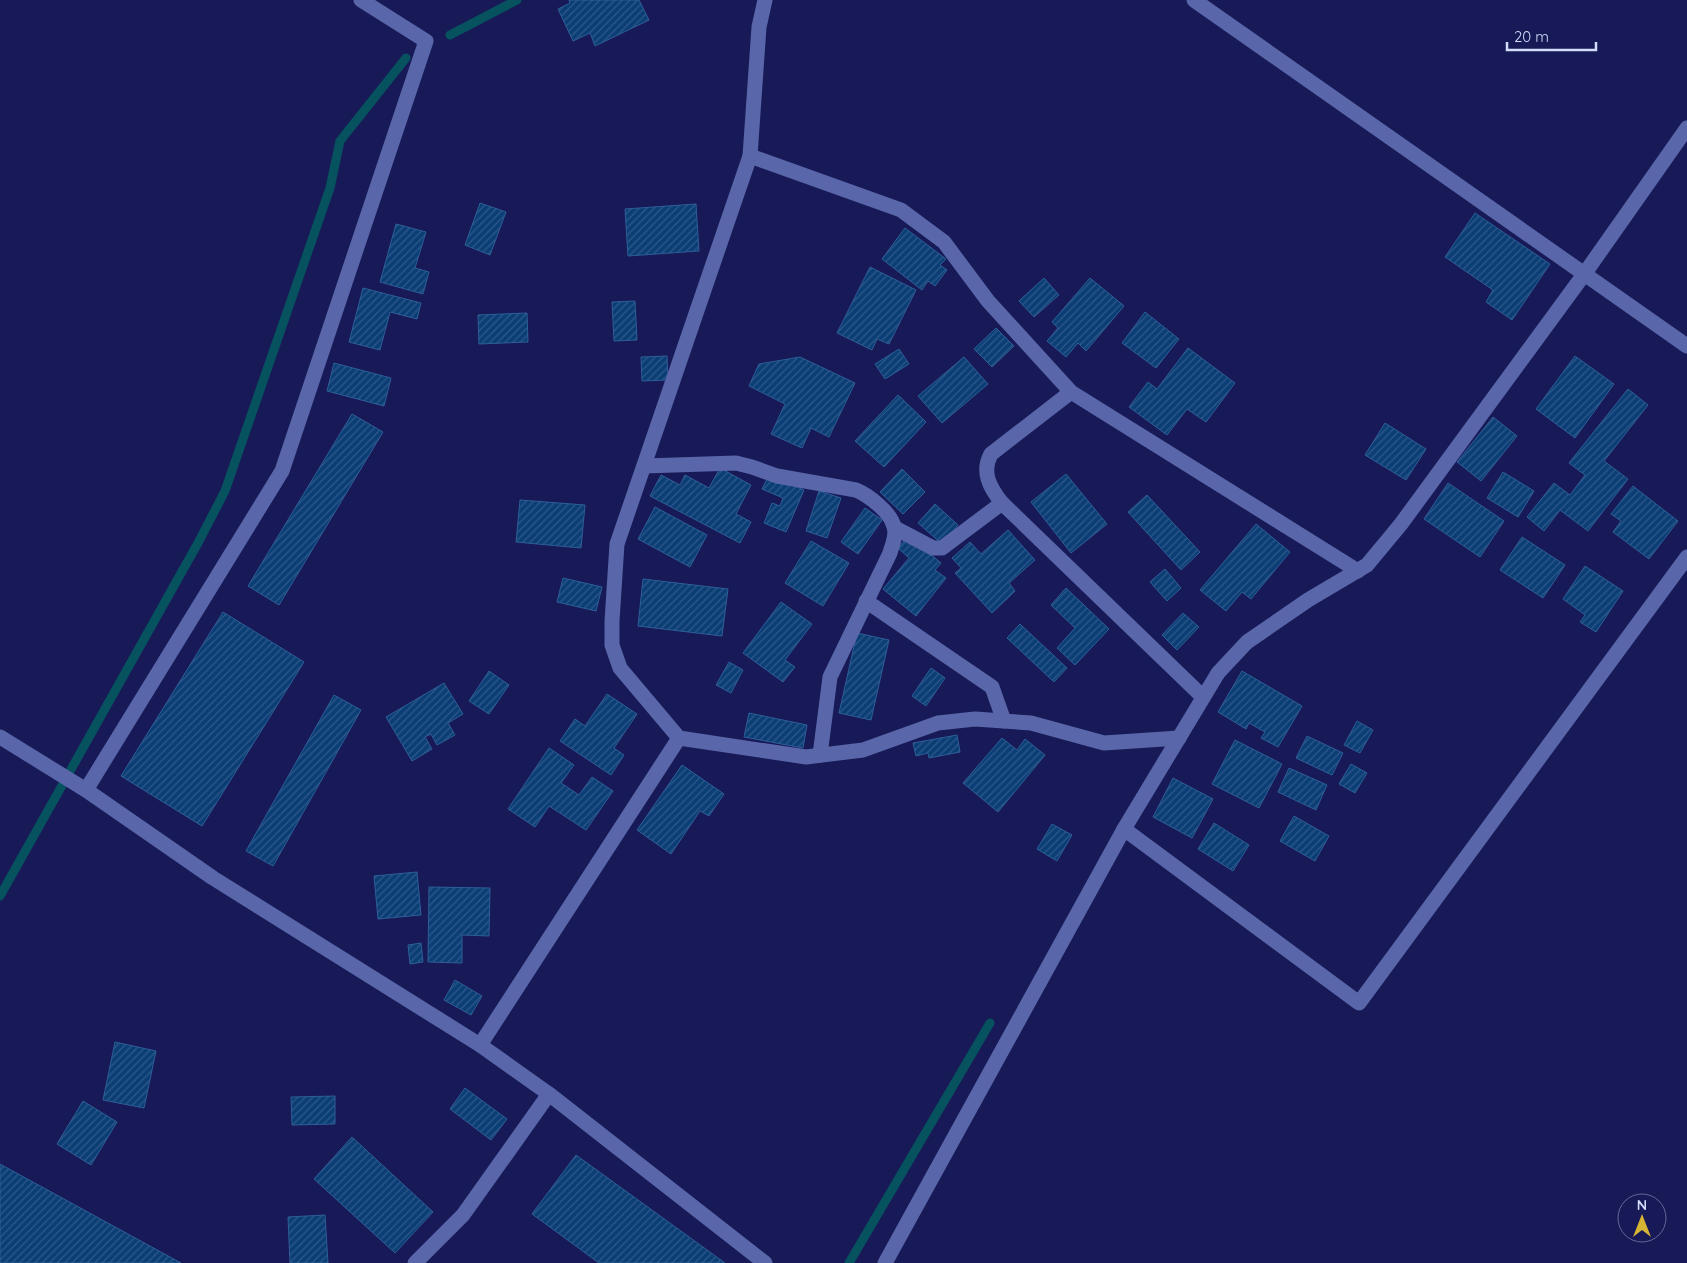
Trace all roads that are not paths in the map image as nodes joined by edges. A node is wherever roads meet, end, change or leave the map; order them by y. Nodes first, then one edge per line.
1 (360, 0) edge
2 (765, 0) edge
3 (1194, 0) edge
4 (1687, 128) edge
5 (750, 156) junction
6 (1585, 273) junction
7 (1687, 346) edge
8 (1071, 392) junction
9 (644, 466) junction
10 (1002, 504) junction
11 (895, 528) junction
12 (1687, 557) edge
13 (1358, 571) junction
14 (866, 601) junction
15 (1204, 697) junction
16 (1004, 721) junction
17 (0, 737) edge
18 (679, 738) junction
19 (1179, 738) junction
20 (820, 755) junction
21 (86, 790) junction
22 (1124, 829) junction
23 (480, 1045) junction
24 (549, 1094) junction
25 (414, 1263) edge
26 (765, 1263) edge
27 (885, 1263) edge

1 - 21 street
2 - 5 street
3 - 6 street
4 - 6 street
5 - 8 street
5 - 9 street
6 - 7 street
6 - 13 street
8 - 10 street
8 - 13 street
9 - 11 street
9 - 18 street
10 - 11 street
10 - 15 street
11 - 14 street
12 - 22 street
13 - 15 street
14 - 16 street
14 - 20 street
15 - 19 street
16 - 19 street
16 - 20 street
17 - 21 street
18 - 20 street
18 - 23 street
19 - 22 street
21 - 23 street
22 - 27 street
23 - 24 street
24 - 25 street
24 - 26 street

